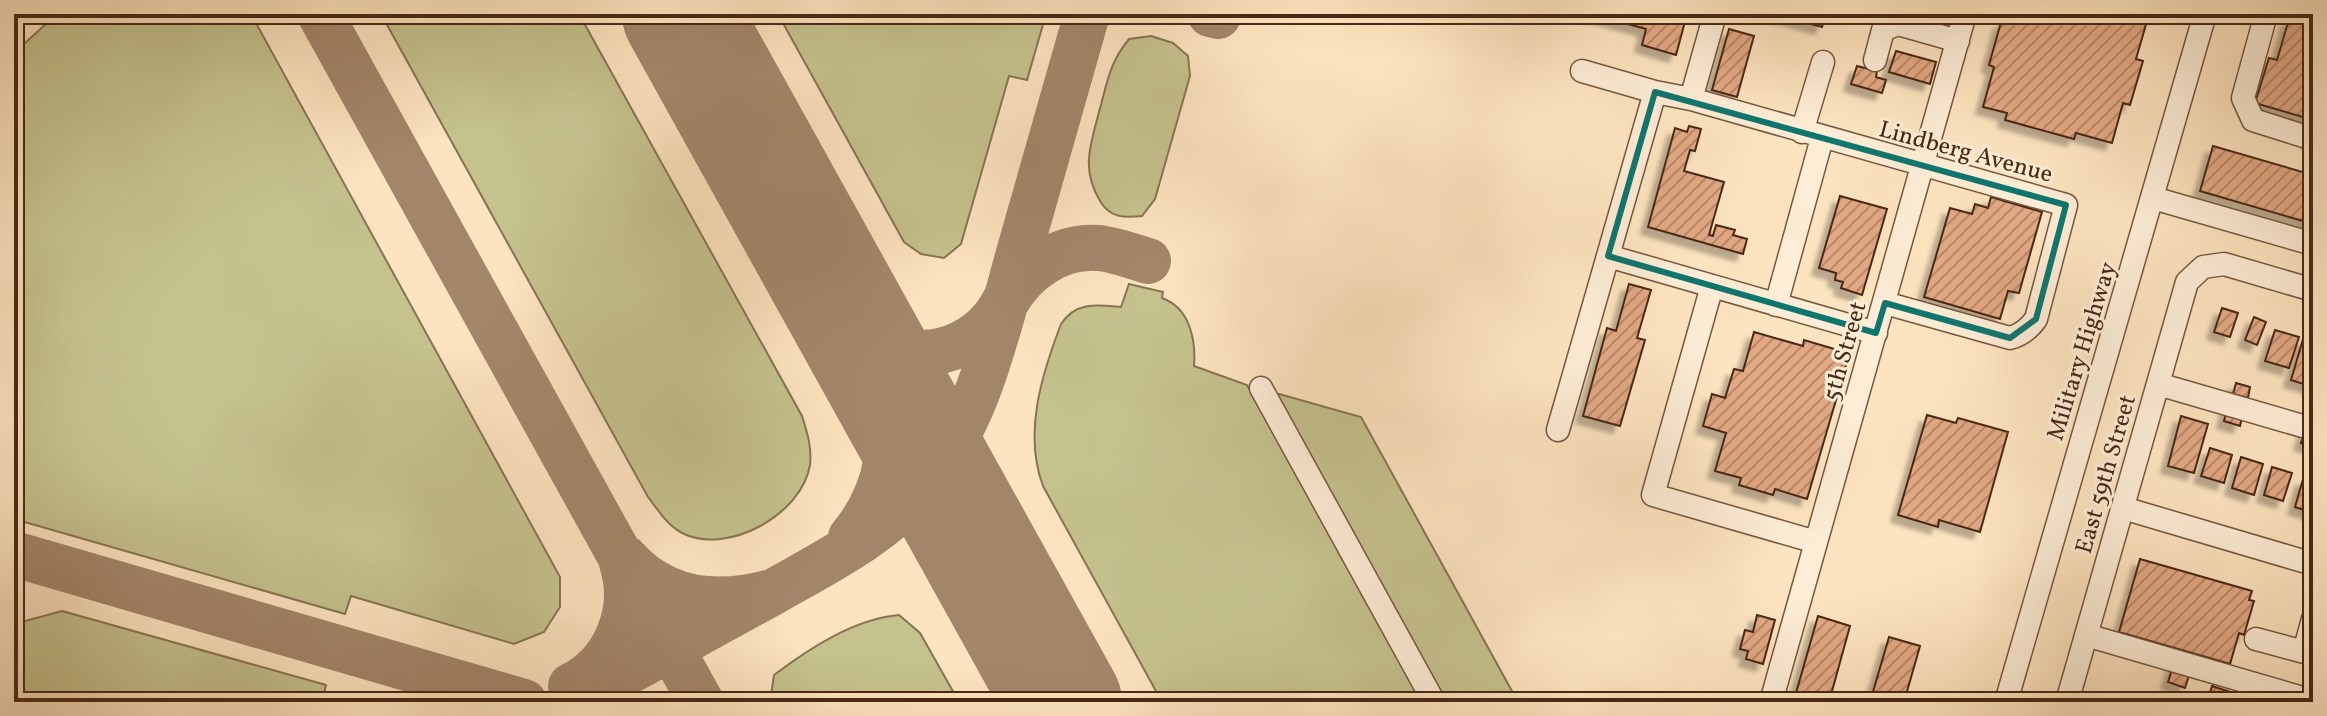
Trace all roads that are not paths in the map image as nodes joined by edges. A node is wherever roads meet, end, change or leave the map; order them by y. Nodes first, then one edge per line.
1 (1715, 14) edge
2 (1965, 14) edge
3 (2205, 14) edge
4 (2266, 14) edge
5 (1958, 41) junction
6 (1875, 60) dead end
7 (1823, 62) dead end
8 (1582, 71) dead end
9 (1655, 92) junction
10 (1691, 99) junction
11 (1812, 135) junction
12 (2313, 139) edge
13 (1924, 166) junction
14 (2153, 198) junction
15 (2313, 244) edge
16 (1608, 256) junction
17 (1712, 286) junction
18 (2313, 290) edge
19 (1885, 303) junction
20 (1776, 305) junction
21 (1876, 333) junction
22 (2158, 384) junction
23 (1261, 388) dead end
24 (2313, 429) edge
25 (1558, 430) dead end
26 (2123, 508) junction
27 (1816, 542) junction
28 (2313, 564) edge
29 (2313, 619) edge
30 (2086, 635) junction
31 (2256, 639) dead end
32 (2313, 701) edge
33 (1434, 702) edge
34 (1771, 702) edge
35 (2006, 702) edge
36 (2067, 702) edge

1 - 10 street
2 - 5 street, 5th Street
3 - 14 street, Military Highway
4 - 12 street
5 - 6 street
5 - 13 street, 5th Street
7 - 11 street
8 - 9 street, Lindberg Avenue
9 - 10 street, Lindberg Avenue
9 - 16 street
10 - 11 street, Lindberg Avenue
11 - 13 street, Lindberg Avenue
11 - 20 street
13 - 19 street, 5th Street
13 - 19 street, Lindberg Avenue
14 - 15 street
14 - 35 street, Military Highway
16 - 17 street
16 - 25 street
17 - 20 street
17 - 27 street
18 - 22 street, East 59th Street
19 - 21 street, 5th Street
20 - 21 street
21 - 27 street, 5th Street
22 - 24 street
22 - 26 street, East 59th Street
23 - 33 street
26 - 28 street
26 - 30 street, East 59th Street
27 - 34 street, 5th Street
29 - 31 street
30 - 32 street
30 - 36 street, East 59th Street

